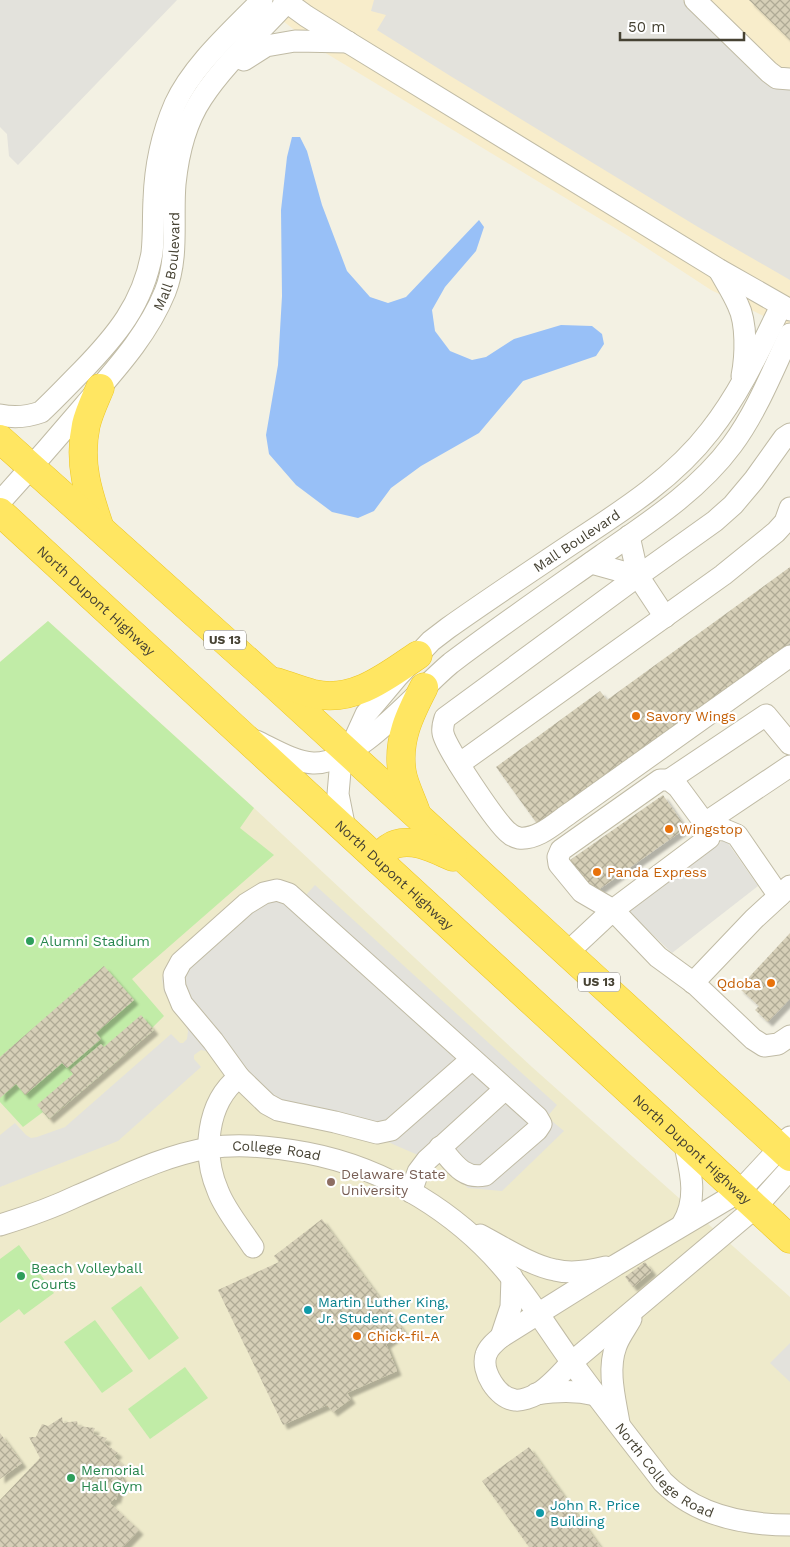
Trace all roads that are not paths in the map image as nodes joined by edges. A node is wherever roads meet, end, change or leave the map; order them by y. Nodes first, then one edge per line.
1 (240, 0) edge
2 (262, 0) edge
3 (695, 0) edge
4 (286, 1) edge
5 (233, 30) junction
6 (348, 42) junction
7 (790, 80) edge
8 (213, 82) junction
9 (718, 269) junction
10 (786, 308) edge
11 (790, 334) edge
12 (790, 367) edge
13 (100, 388) junction
14 (740, 388) junction
15 (764, 391) junction
16 (0, 416) edge
17 (790, 434) edge
18 (0, 439) edge
19 (31, 468) junction
20 (0, 502) edge
21 (790, 508) edge
22 (0, 512) edge
23 (100, 530) junction
24 (629, 536) junction
25 (592, 562) junction
26 (638, 576) junction
27 (666, 617) junction
28 (418, 656) junction
29 (790, 656) edge
30 (269, 680) junction
31 (424, 686) junction
32 (243, 735) junction
33 (790, 744) edge
34 (347, 752) junction
35 (459, 764) junction
36 (790, 766) edge
37 (669, 780) junction
38 (418, 816) junction
39 (707, 826) junction
40 (345, 829) junction
41 (377, 859) junction
42 (469, 863) junction
43 (784, 891) edge
44 (613, 910) junction
45 (567, 953) junction
46 (693, 982) junction
47 (790, 1036) edge
48 (472, 1059) junction
49 (239, 1077) junction
50 (505, 1089) junction
51 (684, 1140) junction
52 (440, 1147) junction
53 (209, 1148) junction
54 (787, 1152) edge
55 (411, 1192) junction
56 (748, 1200) junction
57 (456, 1222) junction
58 (0, 1225) edge
59 (682, 1226) junction
60 (790, 1239) edge
61 (253, 1247) dead end
62 (616, 1264) junction
63 (512, 1277) junction
64 (638, 1306) junction
65 (539, 1314) junction
66 (501, 1337) junction
67 (572, 1362) junction
68 (536, 1394) junction
69 (596, 1394) junction
70 (619, 1424) junction
71 (790, 1524) edge

1 - 5 street
2 - 5 street, Mall Boulevard
3 - 7 street
4 - 6 street, Mall Boulevard
4 - 8 street, Mall Boulevard
5 - 16 street, Mall Boulevard
6 - 8 street
6 - 9 street, Mall Boulevard
8 - 13 street, Mall Boulevard
9 - 10 street, Mall Boulevard
9 - 14 street
10 - 14 street, Mall Boulevard
11 - 15 street, Mall Boulevard
12 - 15 street
13 - 19 street, Mall Boulevard
13 - 23 highway
14 - 28 street, Mall Boulevard
15 - 24 street, Mall Boulevard
17 - 26 street
18 - 19 highway, US 13
19 - 20 street, Mall Boulevard
19 - 23 highway, US 13
21 - 27 street
22 - 32 highway, North Dupont Highway
23 - 30 highway, US 13
24 - 25 street, Mall Boulevard
24 - 26 street
25 - 26 street
25 - 31 street, Mall Boulevard
26 - 27 street
26 - 35 street
27 - 35 street
28 - 30 highway
28 - 34 street, Mall Boulevard
29 - 35 street
30 - 34 highway, US 13
31 - 34 street, Mall Boulevard
31 - 38 highway
32 - 34 street, Mall Boulevard
32 - 40 highway, North Dupont Highway
33 - 37 street
34 - 38 highway, US 13
34 - 40 street, Mall Boulevard
36 - 39 street
37 - 39 street
37 - 44 street
38 - 42 highway, US 13
39 - 43 street
39 - 44 street
40 - 41 highway, North Dupont Highway
41 - 42 highway
41 - 51 highway, North Dupont Highway
42 - 45 highway, US 13
43 - 46 street
44 - 45 street
44 - 46 street
45 - 54 highway, US 13
46 - 47 street
48 - 49 street
48 - 49 street
48 - 50 street
49 - 53 street
50 - 52 street
50 - 52 street
51 - 56 highway, North Dupont Highway
51 - 59 street
52 - 55 street
53 - 55 street, College Road
53 - 58 street, College Road
53 - 61 street
54 - 56 street
55 - 57 street, College Road
56 - 59 street
56 - 60 highway, North Dupont Highway
56 - 64 street
57 - 62 street
57 - 63 street, College Road
59 - 62 street
62 - 65 street
63 - 65 street, College Road
63 - 66 street
64 - 67 street
64 - 70 street
65 - 66 street
65 - 67 street
66 - 68 street
67 - 68 street
67 - 69 street, North College Road
68 - 69 street
69 - 70 street, North College Road
70 - 71 street, North College Road

